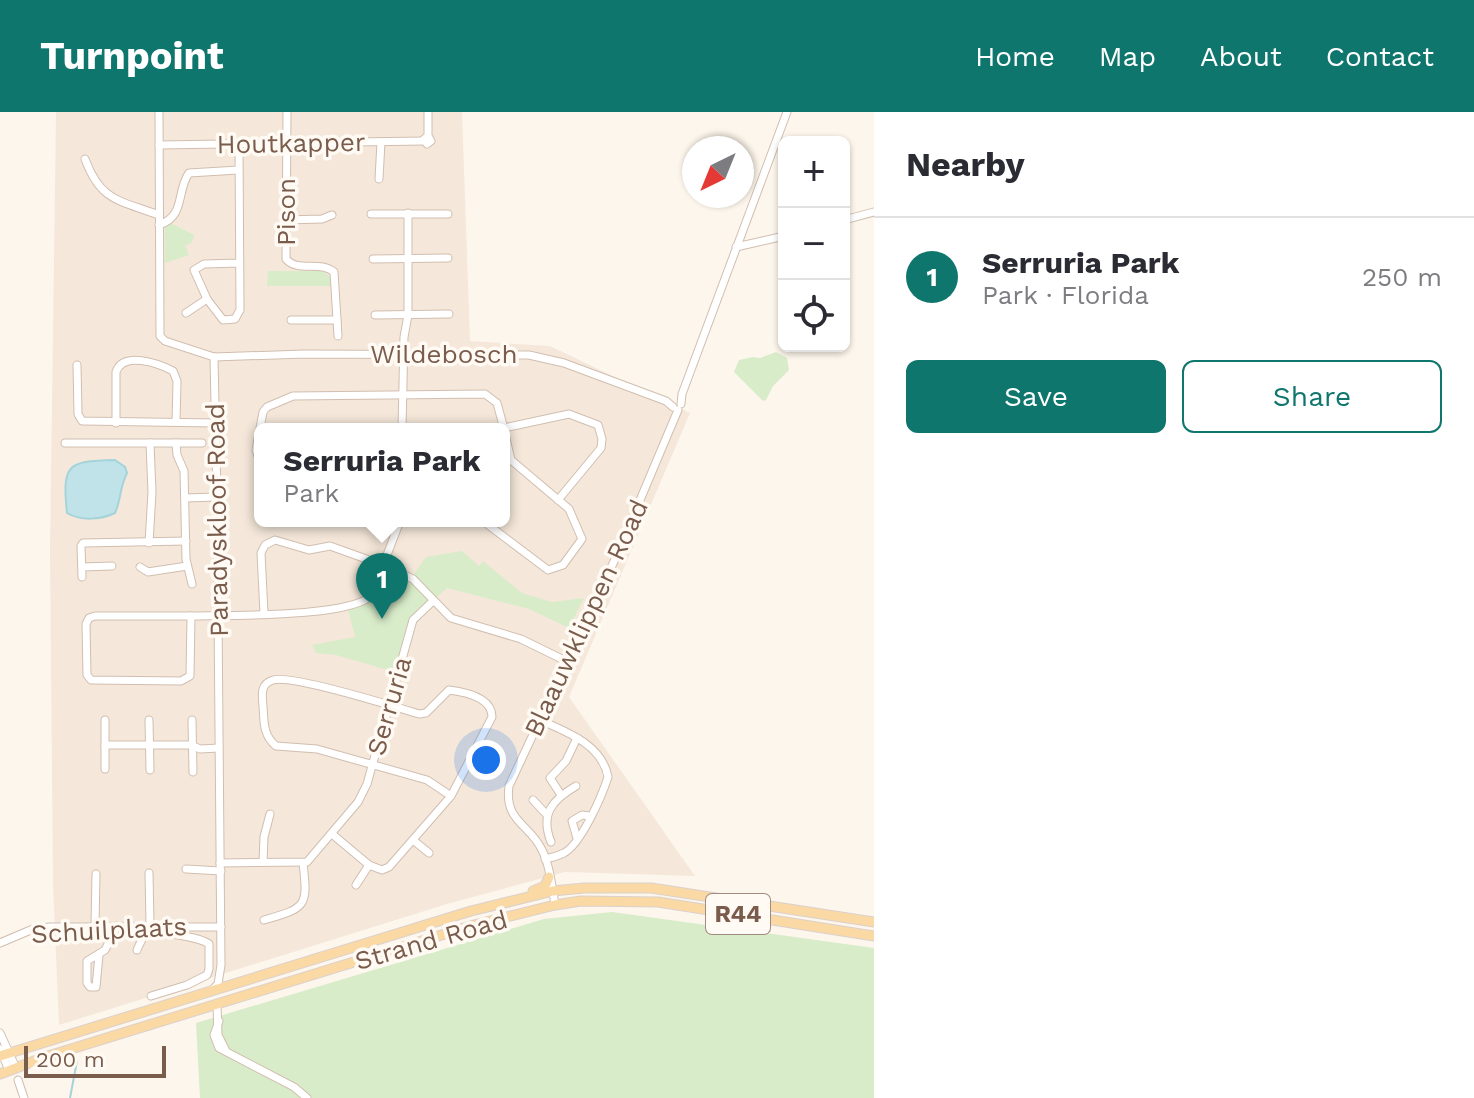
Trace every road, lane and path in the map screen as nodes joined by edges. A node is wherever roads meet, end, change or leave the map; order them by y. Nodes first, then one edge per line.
1 (159, 112) edge
2 (287, 112) edge
3 (787, 112) edge
4 (428, 115) edge
5 (381, 142) junction
6 (285, 143) junction
7 (159, 145) junction
8 (239, 145) junction
9 (85, 159) dead end
10 (238, 170) junction
11 (379, 179) dead end
12 (874, 212) edge
13 (408, 213) junction
14 (371, 214) dead end
15 (448, 214) dead end
16 (159, 215) junction
17 (332, 215) dead end
18 (850, 218) edge
19 (285, 220) junction
20 (159, 225) junction
21 (778, 237) edge
22 (736, 247) junction
23 (408, 258) junction
24 (448, 258) dead end
25 (373, 259) dead end
26 (239, 263) junction
27 (207, 299) junction
28 (186, 313) dead end
29 (449, 314) dead end
30 (375, 315) dead end
31 (408, 315) junction
32 (291, 320) dead end
33 (337, 320) junction
34 (338, 336) dead end
35 (403, 354) junction
36 (214, 357) junction
37 (77, 365) dead end
38 (403, 395) junction
39 (675, 406) junction
40 (176, 422) junction
41 (116, 423) junction
42 (216, 423) junction
43 (261, 423) edge
44 (402, 423) edge
45 (502, 423) edge
46 (510, 428) edge
47 (65, 443) dead end
48 (150, 443) junction
49 (176, 443) junction
50 (202, 443) dead end
51 (510, 456) edge
52 (217, 497) junction
53 (185, 498) junction
54 (558, 500) junction
55 (398, 527) edge
56 (491, 527) edge
57 (186, 541) junction
58 (149, 543) junction
59 (383, 565) junction
60 (112, 566) dead end
61 (187, 566) junction
62 (140, 567) dead end
63 (192, 584) dead end
64 (433, 601) junction
65 (264, 613) junction
66 (218, 614) junction
67 (191, 616) junction
68 (568, 662) junction
69 (389, 705) junction
70 (105, 720) dead end
71 (149, 720) dead end
72 (192, 720) dead end
73 (540, 720) junction
74 (577, 738) junction
75 (105, 745) junction
76 (150, 745) junction
77 (193, 746) junction
78 (219, 748) junction
79 (373, 764) junction
80 (105, 769) dead end
81 (150, 770) dead end
82 (193, 772) dead end
83 (576, 786) dead end
84 (561, 795) junction
85 (451, 796) junction
86 (533, 800) dead end
87 (270, 814) dead end
88 (547, 815) junction
89 (590, 816) junction
90 (332, 834) junction
91 (577, 838) junction
92 (413, 840) junction
93 (551, 842) dead end
94 (429, 853) dead end
95 (545, 859) junction
96 (263, 862) junction
97 (303, 863) junction
98 (369, 865) junction
99 (220, 867) junction
100 (186, 869) dead end
101 (149, 873) dead end
102 (96, 874) dead end
103 (548, 874) junction
104 (356, 885) dead end
105 (568, 890) junction
106 (553, 891) junction
107 (504, 903) junction
108 (555, 905) junction
109 (264, 920) dead end
110 (874, 922) edge
111 (150, 925) junction
112 (189, 925) junction
113 (95, 926) junction
114 (117, 926) junction
115 (221, 927) junction
116 (874, 936) edge
117 (189, 938) junction
118 (0, 943) edge
119 (137, 950) dead end
120 (99, 955) dead end
121 (221, 965) junction
122 (236, 984) junction
123 (224, 987) junction
124 (206, 993) junction
125 (151, 996) dead end
126 (217, 1004) junction
127 (0, 1033) edge
128 (3, 1053) edge
129 (8, 1071) edge
130 (18, 1080) dead end
131 (24, 1098) edge
132 (307, 1098) edge

1 - 7 street
2 - 6 street, Pison
3 - 22 street, Blaauwklippen Road
4 - 5 street, Houtkapper
5 - 6 street, Houtkapper
5 - 11 street
6 - 8 street, Houtkapper
6 - 19 street, Pison
7 - 8 street, Houtkapper
7 - 16 street
8 - 10 street
9 - 16 street
10 - 20 street
10 - 26 street
12 - 18 street
13 - 14 street
13 - 15 street
13 - 23 street
16 - 20 street
17 - 19 street
19 - 33 street, Pison
20 - 36 street
21 - 22 street
22 - 39 street, Blaauwklippen Road
23 - 24 street
23 - 25 street
23 - 31 street
26 - 27 street
26 - 27 street
27 - 28 street
29 - 31 street
30 - 31 street
31 - 35 street
32 - 33 street
33 - 34 street, Pison
35 - 36 street, Wildebosch
35 - 38 street
35 - 39 street, Wildebosch
36 - 42 street, Paradyskloof Road
37 - 41 street
38 - 43 street
38 - 44 street
38 - 45 street
39 - 68 street, Blaauwklippen Road
40 - 41 street
40 - 41 street
40 - 42 street
42 - 52 street, Paradyskloof Road
46 - 54 street
47 - 48 street
48 - 49 street
48 - 58 street
49 - 50 street
49 - 53 street
51 - 54 street
52 - 53 street
52 - 66 street, Paradyskloof Road
53 - 57 street
54 - 56 street
55 - 59 street
57 - 58 street
57 - 61 street
58 - 60 street
59 - 64 street
59 - 65 street
59 - 65 street
61 - 62 street
61 - 63 street
64 - 68 street
64 - 69 street, Serruria
65 - 66 street
66 - 67 street
66 - 78 street, Paradyskloof Road
67 - 67 street
68 - 73 street, Blaauwklippen Road
69 - 79 street, Serruria
69 - 79 street
69 - 85 street
70 - 75 street
71 - 76 street
72 - 77 street
73 - 74 street
73 - 95 street, Blaauwklippen Road
74 - 84 street
74 - 89 street
75 - 76 street
75 - 80 street
76 - 77 street
76 - 81 street
77 - 78 street
77 - 82 street
78 - 99 street, Paradyskloof Road
79 - 85 street
79 - 90 street, Serruria
83 - 84 street
84 - 88 street
85 - 92 street
86 - 88 street
87 - 96 street
88 - 93 street
89 - 91 street
89 - 91 street
90 - 97 street, Serruria
90 - 98 street
91 - 95 street
92 - 94 street
92 - 98 street
95 - 103 street, Blaauwklippen Road
96 - 97 street
96 - 99 street
97 - 109 street
98 - 104 street
99 - 100 street
99 - 115 street, Paradyskloof Road
101 - 111 street
102 - 113 street
103 - 105 main road
103 - 106 street, Blaauwklippen Road
103 - 107 main road
105 - 106 main road, Strand Road / R44
105 - 110 main road, Strand Road / R44
106 - 107 main road, Strand Road / R44
106 - 108 street, Blaauwklippen Road
107 - 122 main road, Strand Road / R44
108 - 116 main road, Strand Road / R44
108 - 126 main road, Strand Road / R44
111 - 112 street, Schuilplaats
111 - 114 street, Schuilplaats
112 - 115 street, Schuilplaats
112 - 117 street
113 - 114 street, Schuilplaats
113 - 118 street, Schuilplaats
114 - 120 street
115 - 121 street, Paradyskloof Road
117 - 119 street
117 - 125 street
121 - 122 street
121 - 124 street, Paradyskloof Road
122 - 123 main road, Strand Road / R44
123 - 124 main road, Strand Road / R44
123 - 126 main road
124 - 126 main road
124 - 128 main road, Strand Road / R44
126 - 129 main road, Strand Road / R44
126 - 132 street
127 - 128 street
128 - 129 street
130 - 131 street

